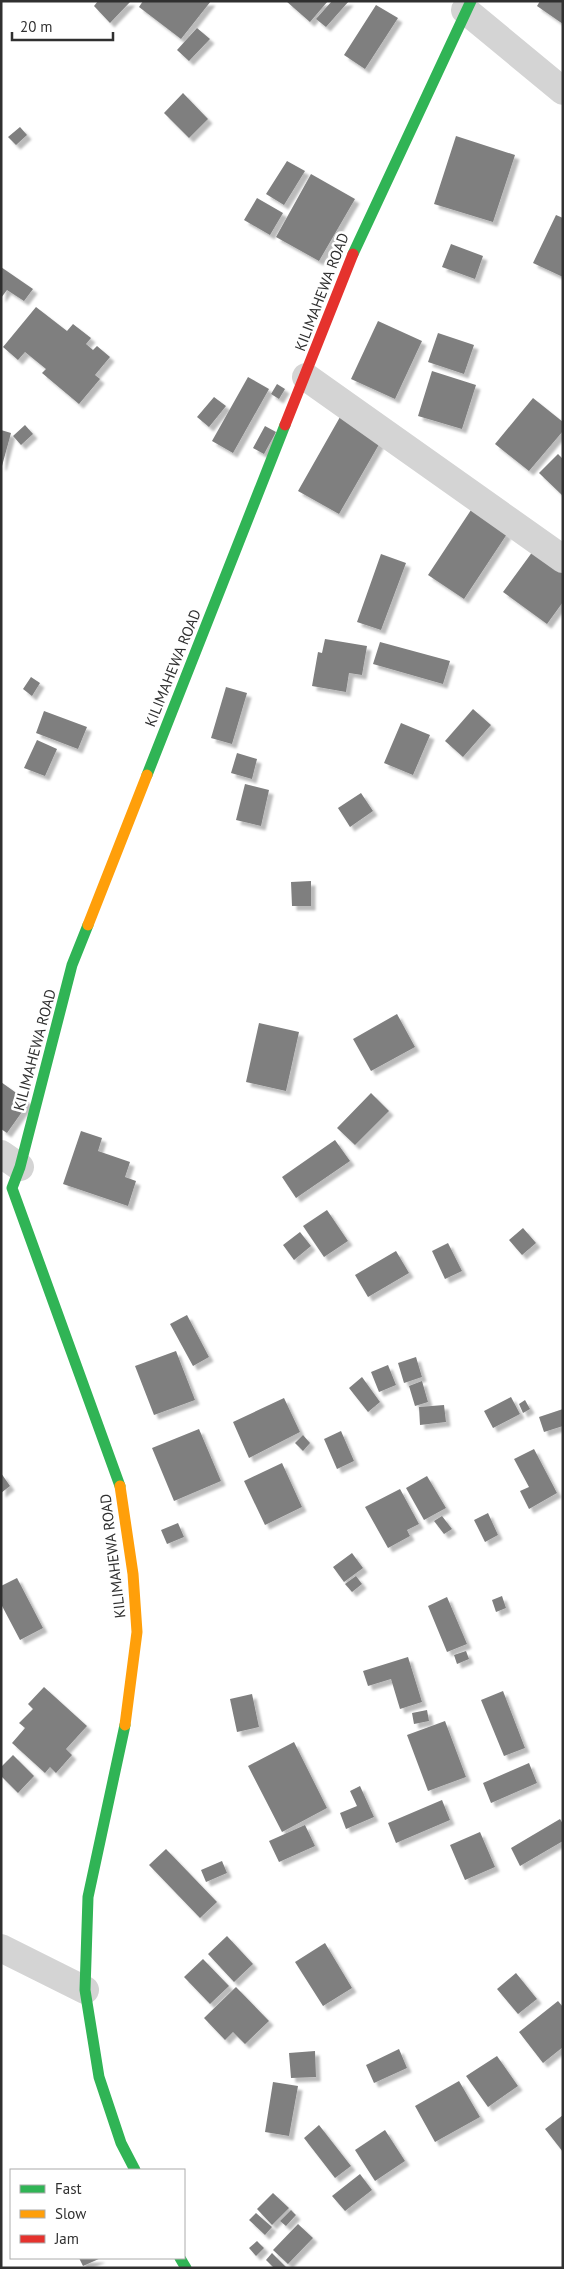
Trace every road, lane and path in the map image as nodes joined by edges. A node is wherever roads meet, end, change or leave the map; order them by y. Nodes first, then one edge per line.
1 (468, 6) edge
2 (563, 91) edge
3 (306, 376) junction
4 (563, 559) edge
5 (11, 1161) edge
6 (1, 1948) edge
7 (85, 1990) junction
8 (134, 2169) edge

1 - 2 street
1 - 3 street, KILIMAHEWA ROAD
3 - 4 street
3 - 5 street, KILIMAHEWA ROAD
5 - 7 street, KILIMAHEWA ROAD
6 - 7 street
7 - 8 street, KILIMAHEWA ROAD

